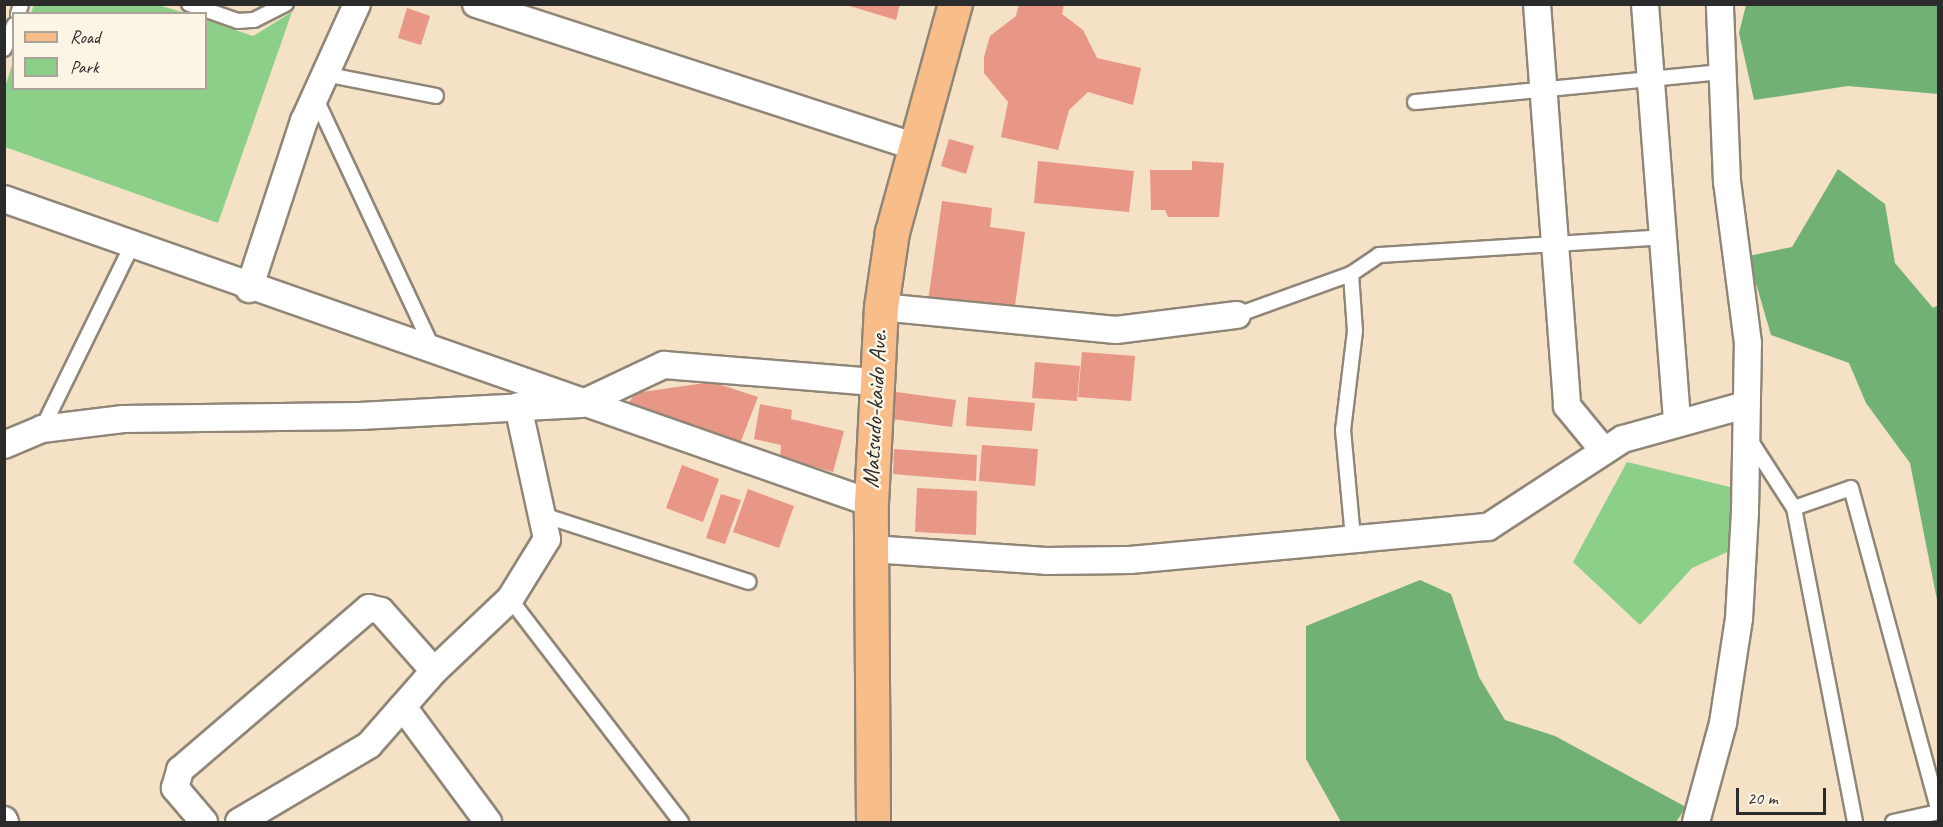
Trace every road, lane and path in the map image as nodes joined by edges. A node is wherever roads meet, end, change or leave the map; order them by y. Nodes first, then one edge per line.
1 (189, 4) edge
2 (285, 4) edge
3 (357, 4) edge
4 (476, 4) edge
5 (955, 4) edge
6 (1537, 4) edge
7 (1645, 4) edge
8 (1720, 4) edge
9 (12, 30) edge
10 (4, 49) edge
11 (1720, 72) junction
12 (1650, 76) junction
13 (320, 86) junction
14 (1542, 87) junction
15 (436, 96) dead end
16 (1415, 102) dead end
17 (914, 146) junction
18 (4, 199) edge
19 (1663, 237) junction
20 (1557, 242) junction
21 (132, 245) junction
22 (1351, 274) junction
23 (249, 289) junction
24 (881, 307) junction
25 (1236, 315) joint
26 (435, 354) junction
27 (874, 382) junction
28 (581, 404) junction
29 (1746, 405) junction
30 (518, 406) junction
31 (1677, 421) junction
32 (42, 429) junction
33 (1747, 435) junction
34 (4, 445) edge
35 (1604, 451) junction
36 (871, 503) junction
37 (1794, 508) junction
38 (546, 516) junction
39 (1353, 537) junction
40 (872, 549) junction
41 (749, 582) dead end
42 (510, 599) junction
43 (434, 671) junction
44 (403, 708) junction
45 (1938, 808) edge
46 (1938, 812) edge
47 (204, 822) edge
48 (238, 822) edge
49 (488, 822) edge
50 (681, 822) edge
51 (873, 822) edge
52 (1696, 822) edge
53 (1855, 822) edge
54 (1893, 822) edge

1 - 2 lane
3 - 13 street
4 - 17 street
5 - 17 main road, Matsudo-kaido Ave.
6 - 14 street
7 - 12 street
8 - 11 street
9 - 10 lane
11 - 12 lane
11 - 29 street
12 - 14 lane
12 - 19 street
13 - 15 lane
13 - 23 street
13 - 26 lane
14 - 16 lane
14 - 20 street
17 - 24 main road, Matsudo-kaido Ave.
18 - 21 street
19 - 20 lane
19 - 31 street
20 - 22 lane
20 - 35 street
21 - 23 street
21 - 32 lane
22 - 25 lane
22 - 39 lane
23 - 26 street
24 - 25 street
24 - 27 main road, Matsudo-kaido Ave.
26 - 28 street
27 - 28 street
27 - 36 main road, Matsudo-kaido Ave.
28 - 30 street
28 - 36 street
29 - 31 street
29 - 33 street
30 - 32 street
30 - 38 street
31 - 35 street
32 - 34 street
33 - 37 lane
33 - 52 street
35 - 39 street
36 - 40 main road, Matsudo-kaido Ave.
37 - 45 lane
37 - 53 lane
38 - 41 lane
38 - 42 street
39 - 40 street
40 - 51 main road, Matsudo-kaido Ave.
42 - 43 street
42 - 50 lane
43 - 44 street
43 - 47 street
44 - 48 street
44 - 49 street
46 - 54 lane

